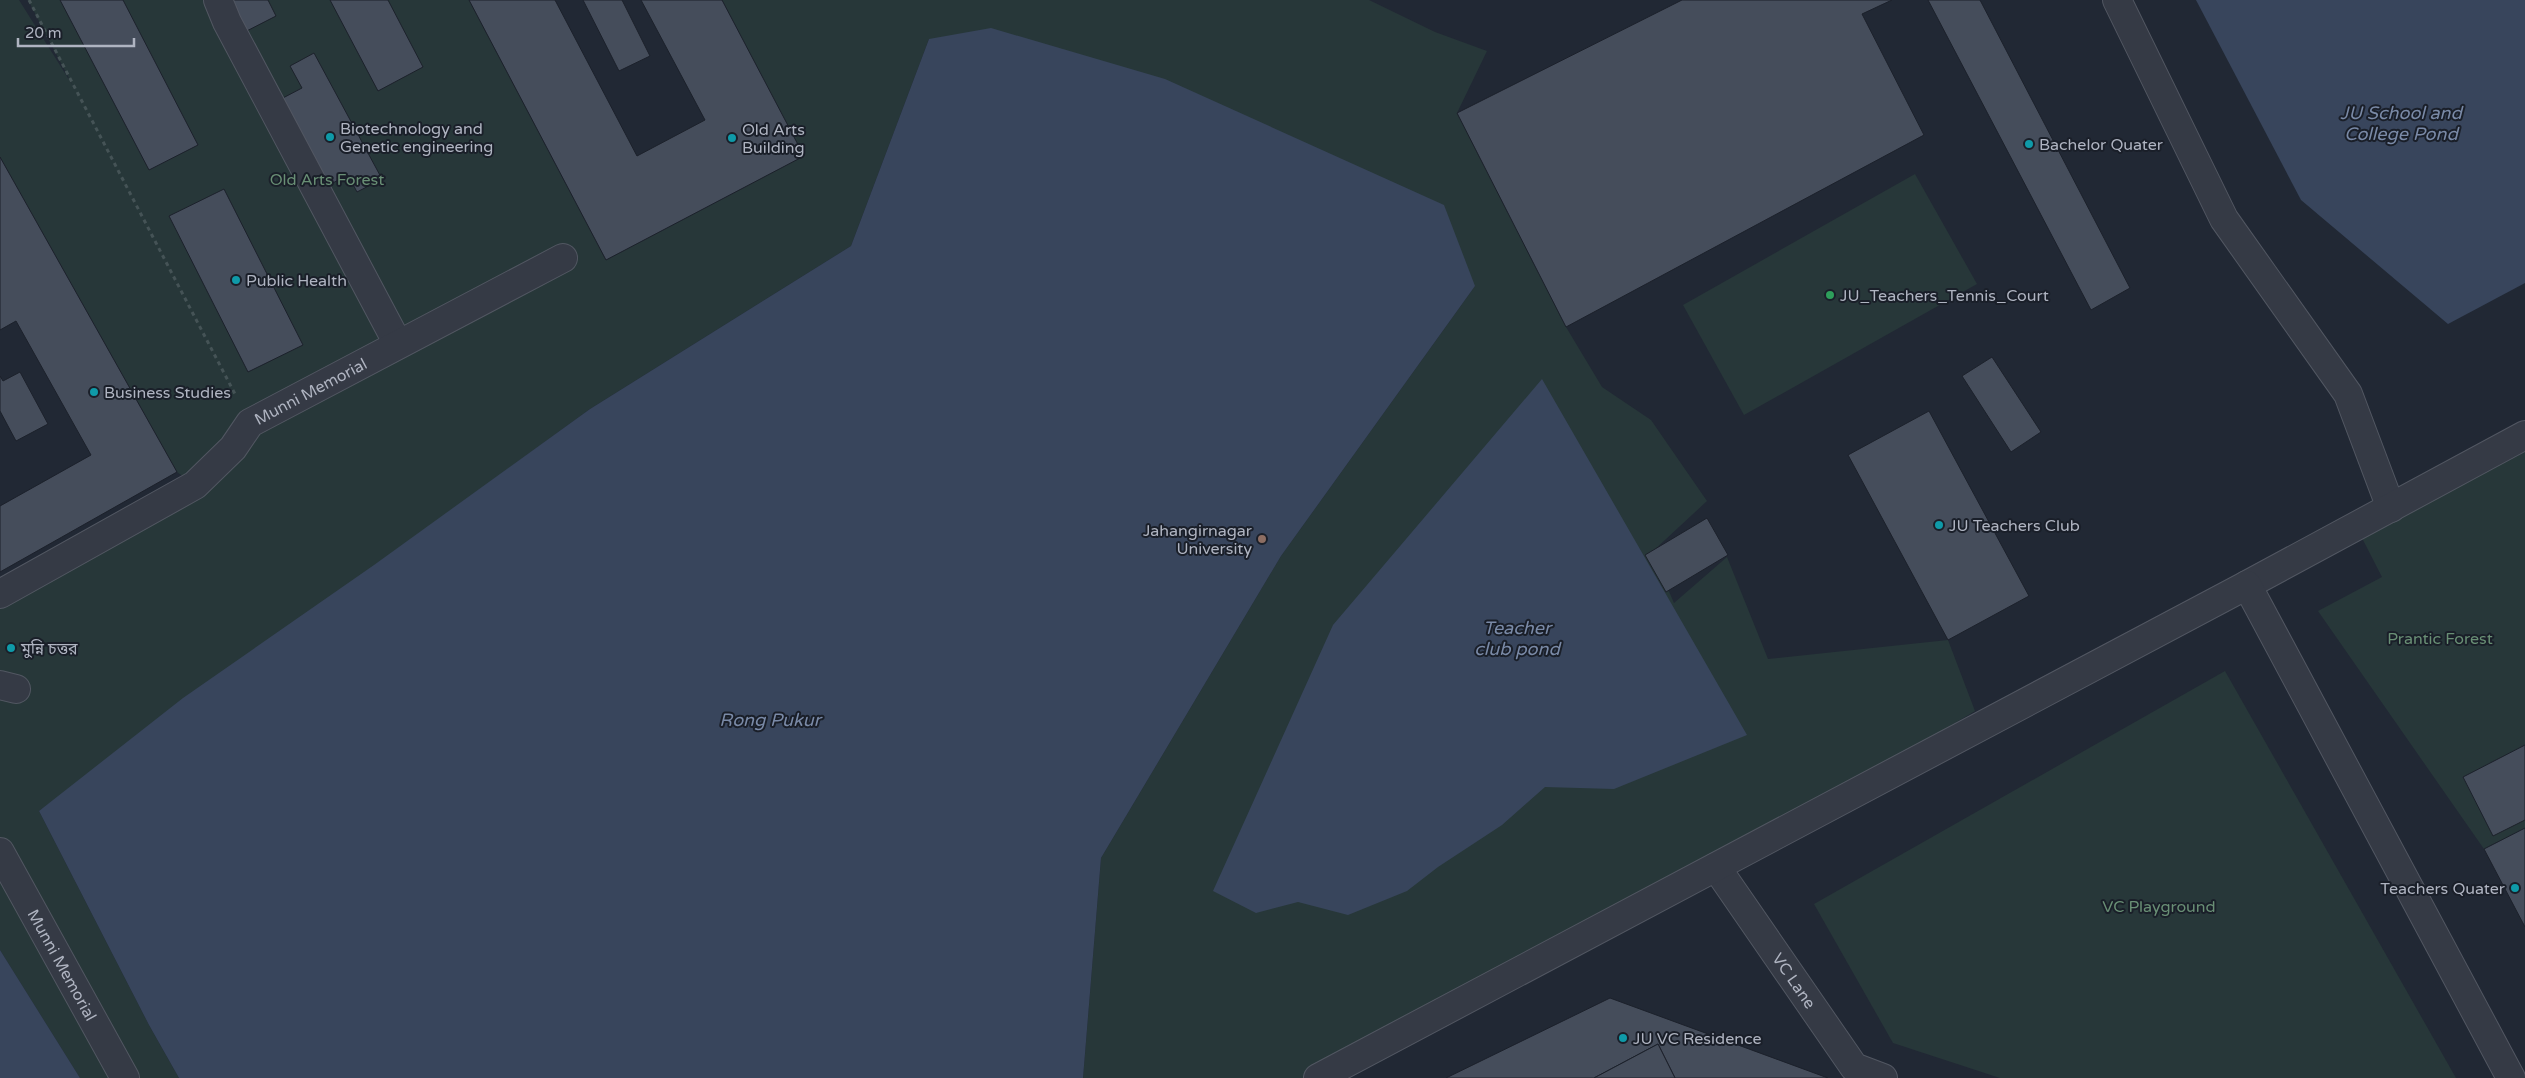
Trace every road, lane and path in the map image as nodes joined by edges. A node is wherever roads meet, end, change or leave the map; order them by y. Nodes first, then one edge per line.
1 (29, 0) edge
2 (218, 0) edge
3 (2117, 0) edge
4 (563, 258) dead end
5 (398, 344) junction
6 (250, 423) junction
7 (2525, 435) edge
8 (2391, 508) junction
9 (2247, 585) junction
10 (0, 594) edge
11 (0, 852) edge
12 (1716, 867) junction
13 (125, 1078) edge
14 (1318, 1078) edge
15 (1883, 1078) edge
16 (2512, 1078) edge

1 - 6 path
2 - 5 street
3 - 8 street
4 - 5 street, Munni Memorial
5 - 6 street, Munni Memorial
6 - 10 street, Munni Memorial
7 - 8 street
8 - 9 street
9 - 12 street
9 - 16 street
11 - 13 street, Munni Memorial
12 - 14 street
12 - 15 street, VC Lane

